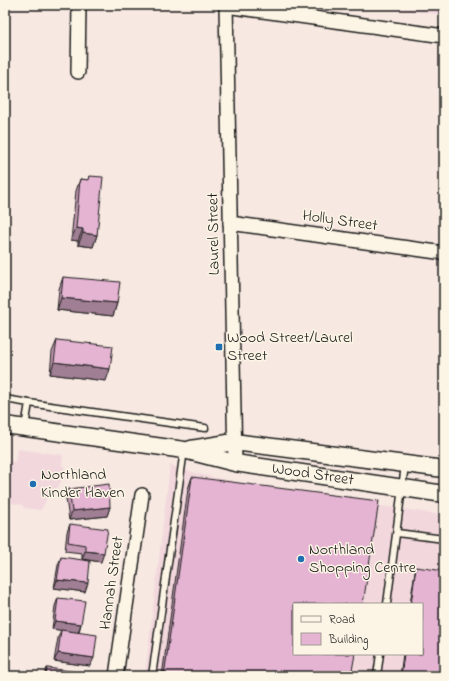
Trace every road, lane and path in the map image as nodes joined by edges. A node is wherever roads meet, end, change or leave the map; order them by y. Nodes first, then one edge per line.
1 (79, 5) edge
2 (226, 6) edge
3 (444, 36) edge
4 (78, 72) dead end
5 (230, 223) junction
6 (444, 253) edge
7 (5, 399) edge
8 (29, 403) junction
9 (5, 425) edge
10 (25, 428) junction
11 (205, 428) dead end
12 (234, 442) junction
13 (184, 450) junction
14 (234, 463) junction
15 (406, 464) junction
16 (444, 469) edge
17 (403, 487) junction
18 (444, 494) edge
19 (142, 495) dead end
20 (397, 533) junction
21 (444, 539) edge
22 (387, 603) edge
23 (380, 655) edge
24 (116, 676) edge
25 (152, 676) edge
26 (377, 676) edge

1 - 4 street
2 - 3 street
2 - 5 street, Laurel Street
5 - 6 street, Holly Street
5 - 12 street, Laurel Street
7 - 8 lane
8 - 10 lane
8 - 11 lane
9 - 10 street, Wood Street
10 - 13 street, Wood Street
12 - 13 street, Wood Street
12 - 14 street, Laurel Street
12 - 15 street, Wood Street
13 - 14 street, Wood Street
13 - 25 lane
14 - 17 street, Wood Street
15 - 16 street, Wood Street
15 - 17 lane
17 - 18 street, Wood Street
17 - 20 lane
19 - 24 street, Hannah Street
20 - 21 lane
20 - 22 lane
23 - 26 lane

